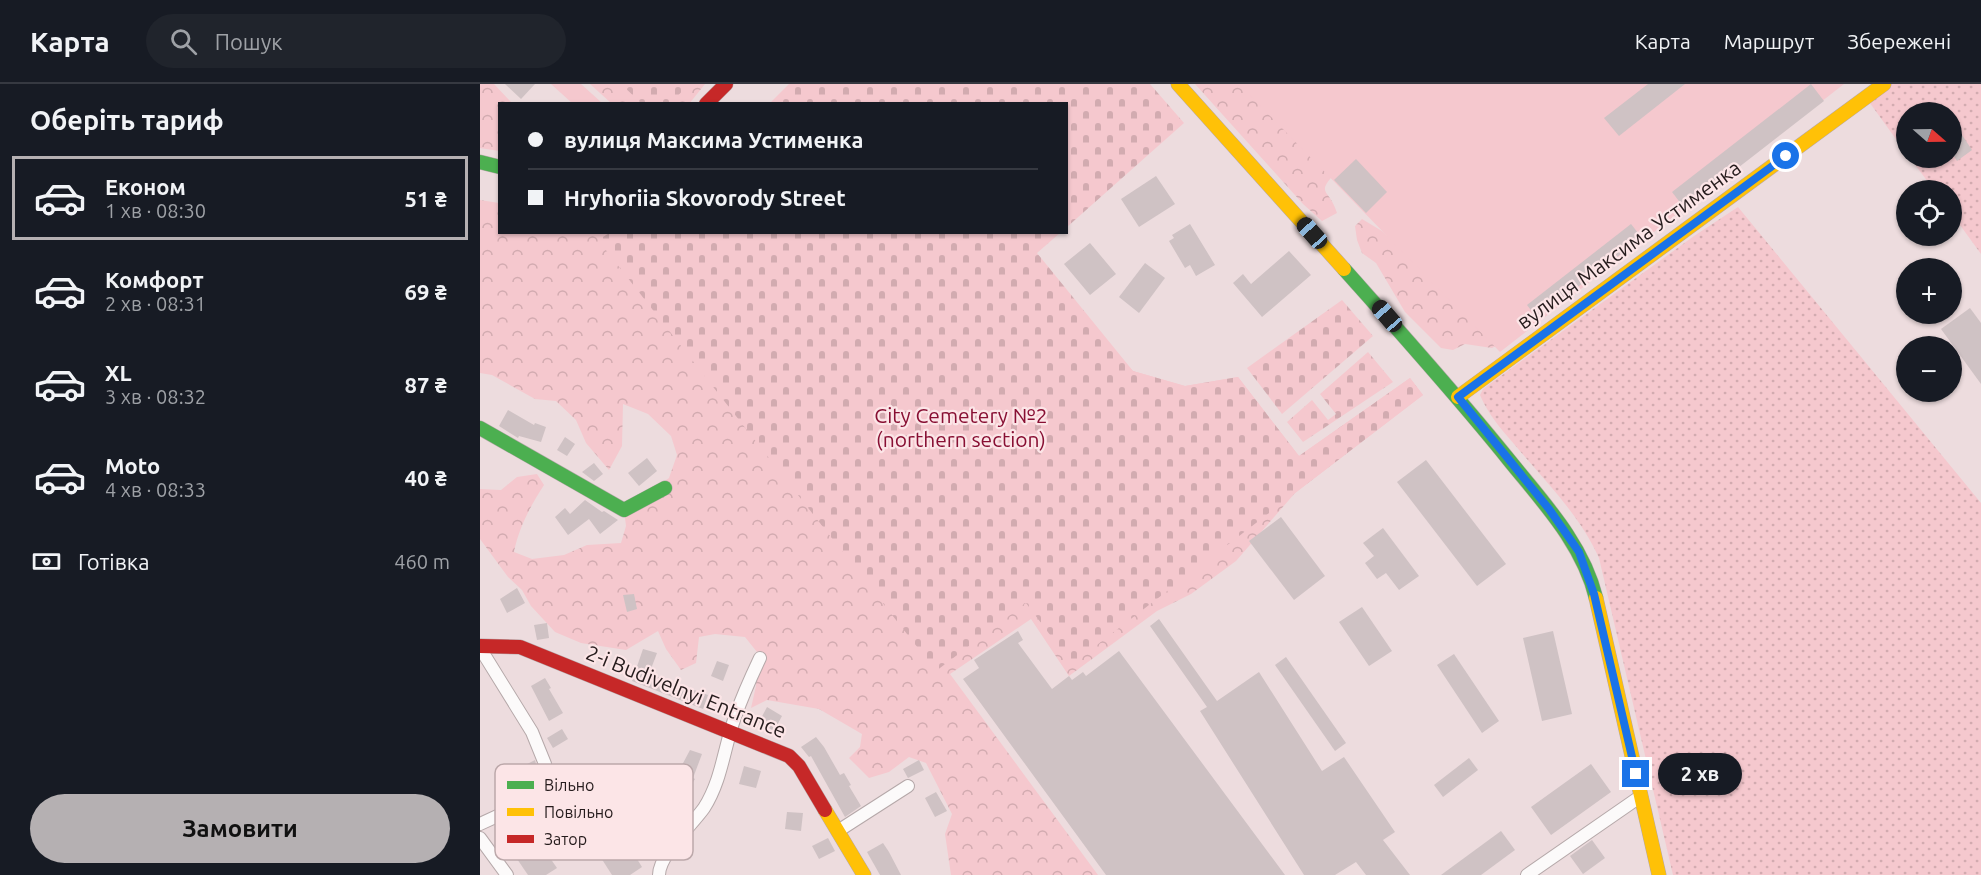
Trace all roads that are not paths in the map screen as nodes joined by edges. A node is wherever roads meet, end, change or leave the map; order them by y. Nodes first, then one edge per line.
1 (726, 84) edge
2 (1178, 84) edge
3 (1884, 84) edge
4 (708, 102) edge
5 (480, 162) edge
6 (498, 166) edge
7 (1458, 397) junction
8 (480, 428) edge
9 (665, 488) dead end
10 (480, 647) edge
11 (760, 658) dead end
12 (730, 733) junction
13 (545, 764) edge
14 (908, 786) dead end
15 (1641, 796) junction
16 (495, 817) edge
17 (693, 821) edge
18 (480, 824) edge
19 (838, 831) junction
20 (480, 838) edge
21 (495, 859) edge
22 (496, 860) edge
23 (663, 860) edge
24 (507, 875) edge
25 (659, 875) edge
26 (864, 875) edge
27 (1527, 875) edge
28 (1659, 875) edge

1 - 4 street
2 - 7 street
3 - 7 street, вулиця Максима Устименка
5 - 6 street
7 - 15 street
8 - 9 street
10 - 12 street, 2-i Budivelnyi Entrance
10 - 13 street, 2-i Budivelnyi Entrance
11 - 12 street
12 - 17 street
12 - 19 street, 2-i Budivelnyi Entrance
14 - 19 street
15 - 27 street
15 - 28 street
16 - 18 street, 2-i Budivelnyi Entrance
19 - 26 street, 2-i Budivelnyi Entrance
20 - 21 street
22 - 24 street
23 - 25 street

